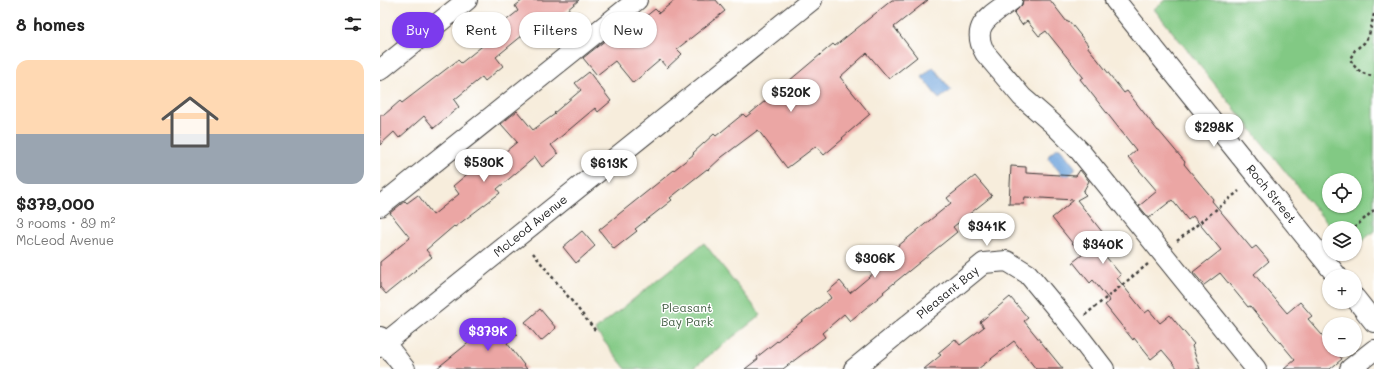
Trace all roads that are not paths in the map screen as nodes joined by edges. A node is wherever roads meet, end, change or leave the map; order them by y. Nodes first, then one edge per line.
1 (467, 0) edge
2 (637, 0) edge
3 (812, 0) edge
4 (1012, 0) edge
5 (1115, 0) edge
6 (445, 6) edge
7 (380, 70) edge
8 (380, 206) edge
9 (1331, 269) edge
10 (1362, 307) edge
11 (1374, 322) edge
12 (382, 343) edge
13 (1374, 350) edge
14 (405, 369) edge
15 (854, 369) edge
16 (1104, 369) edge
17 (1256, 369) edge
18 (1350, 369) edge

1 - 6 street
2 - 8 street
3 - 12 street, McLeod Avenue
4 - 17 street
5 - 9 street, Roch Street
6 - 7 street
10 - 11 street
12 - 14 street
13 - 18 street
15 - 16 street, Pleasant Bay

